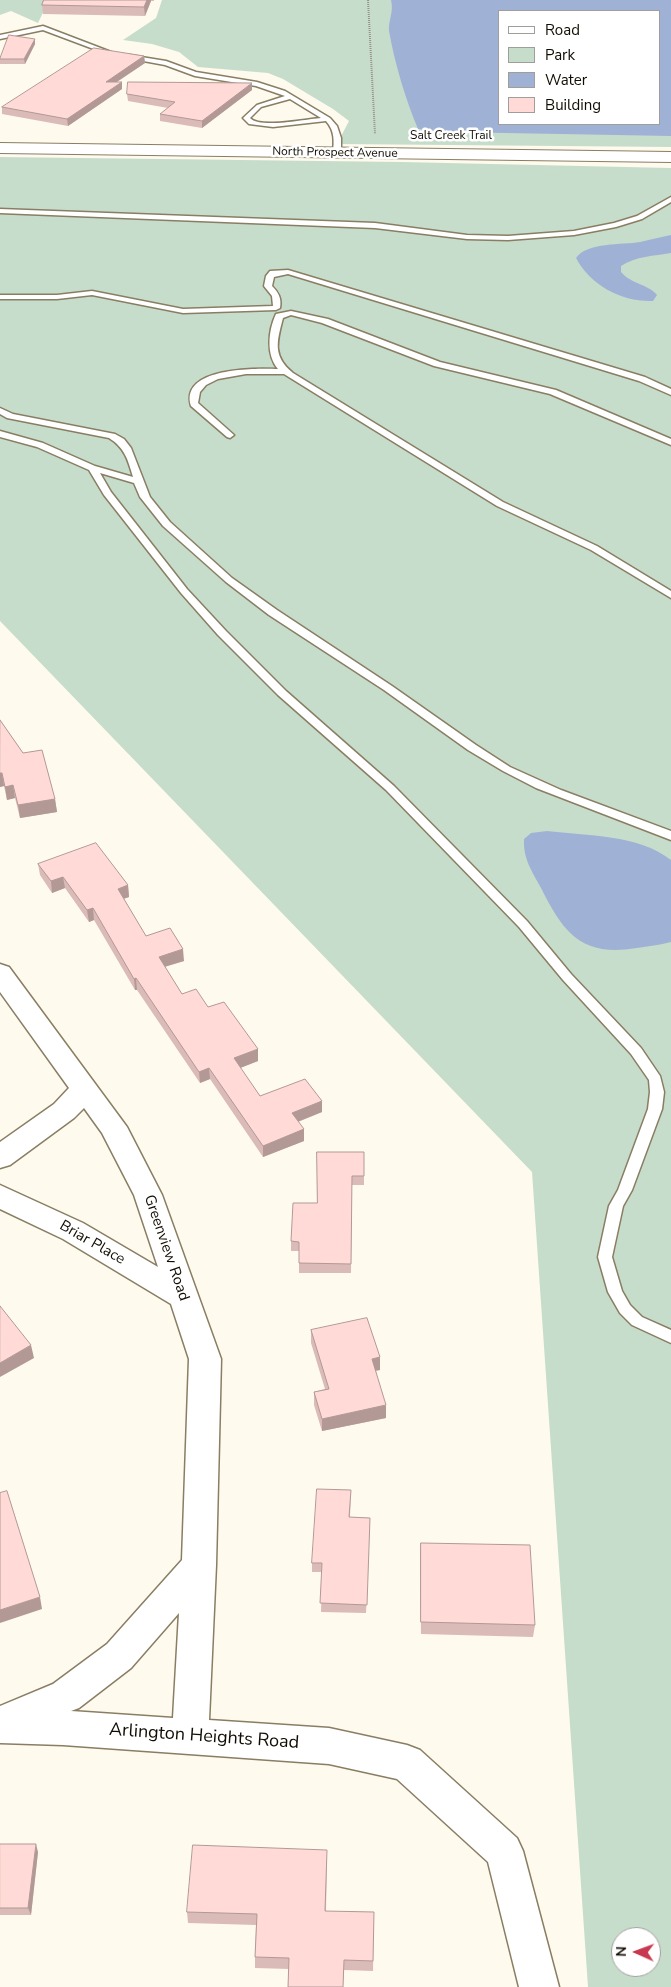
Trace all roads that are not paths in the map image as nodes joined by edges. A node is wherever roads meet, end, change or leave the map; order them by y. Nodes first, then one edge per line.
1 (0, 37) edge
2 (113, 54) edge
3 (122, 56) edge
4 (290, 97) junction
5 (328, 119) junction
6 (0, 148) edge
7 (337, 153) junction
8 (671, 157) edge
9 (671, 199) edge
10 (0, 211) edge
11 (0, 297) edge
12 (276, 308) junction
13 (285, 314) junction
14 (286, 372) junction
15 (671, 392) edge
16 (0, 411) edge
17 (0, 434) edge
18 (230, 435) dead end
19 (671, 442) edge
20 (92, 468) junction
21 (138, 481) junction
22 (671, 595) edge
23 (671, 836) edge
24 (0, 973) edge
25 (85, 1089) junction
26 (0, 1157) edge
27 (0, 1196) edge
28 (182, 1296) junction
29 (671, 1337) edge
30 (199, 1565) junction
31 (0, 1725) edge
32 (190, 1737) junction
33 (539, 1987) edge

1 - 2 lane
3 - 4 lane
4 - 5 lane
4 - 5 lane
5 - 7 lane
6 - 7 main road, North Prospect Avenue
7 - 8 main road, North Prospect Avenue
9 - 10 lane
11 - 12 lane
12 - 13 lane
12 - 15 lane
13 - 14 lane
13 - 19 lane
14 - 18 lane
14 - 22 lane
16 - 21 lane
17 - 20 lane
20 - 21 lane
20 - 29 lane
21 - 23 lane
24 - 25 street, Greenview Road
25 - 26 street
25 - 28 street, Greenview Road
27 - 28 street, Briar Place
28 - 30 street, Greenview Road
30 - 31 street
30 - 32 street, Greenview Road
31 - 32 street, Arlington Heights Road
32 - 33 street, Arlington Heights Road

